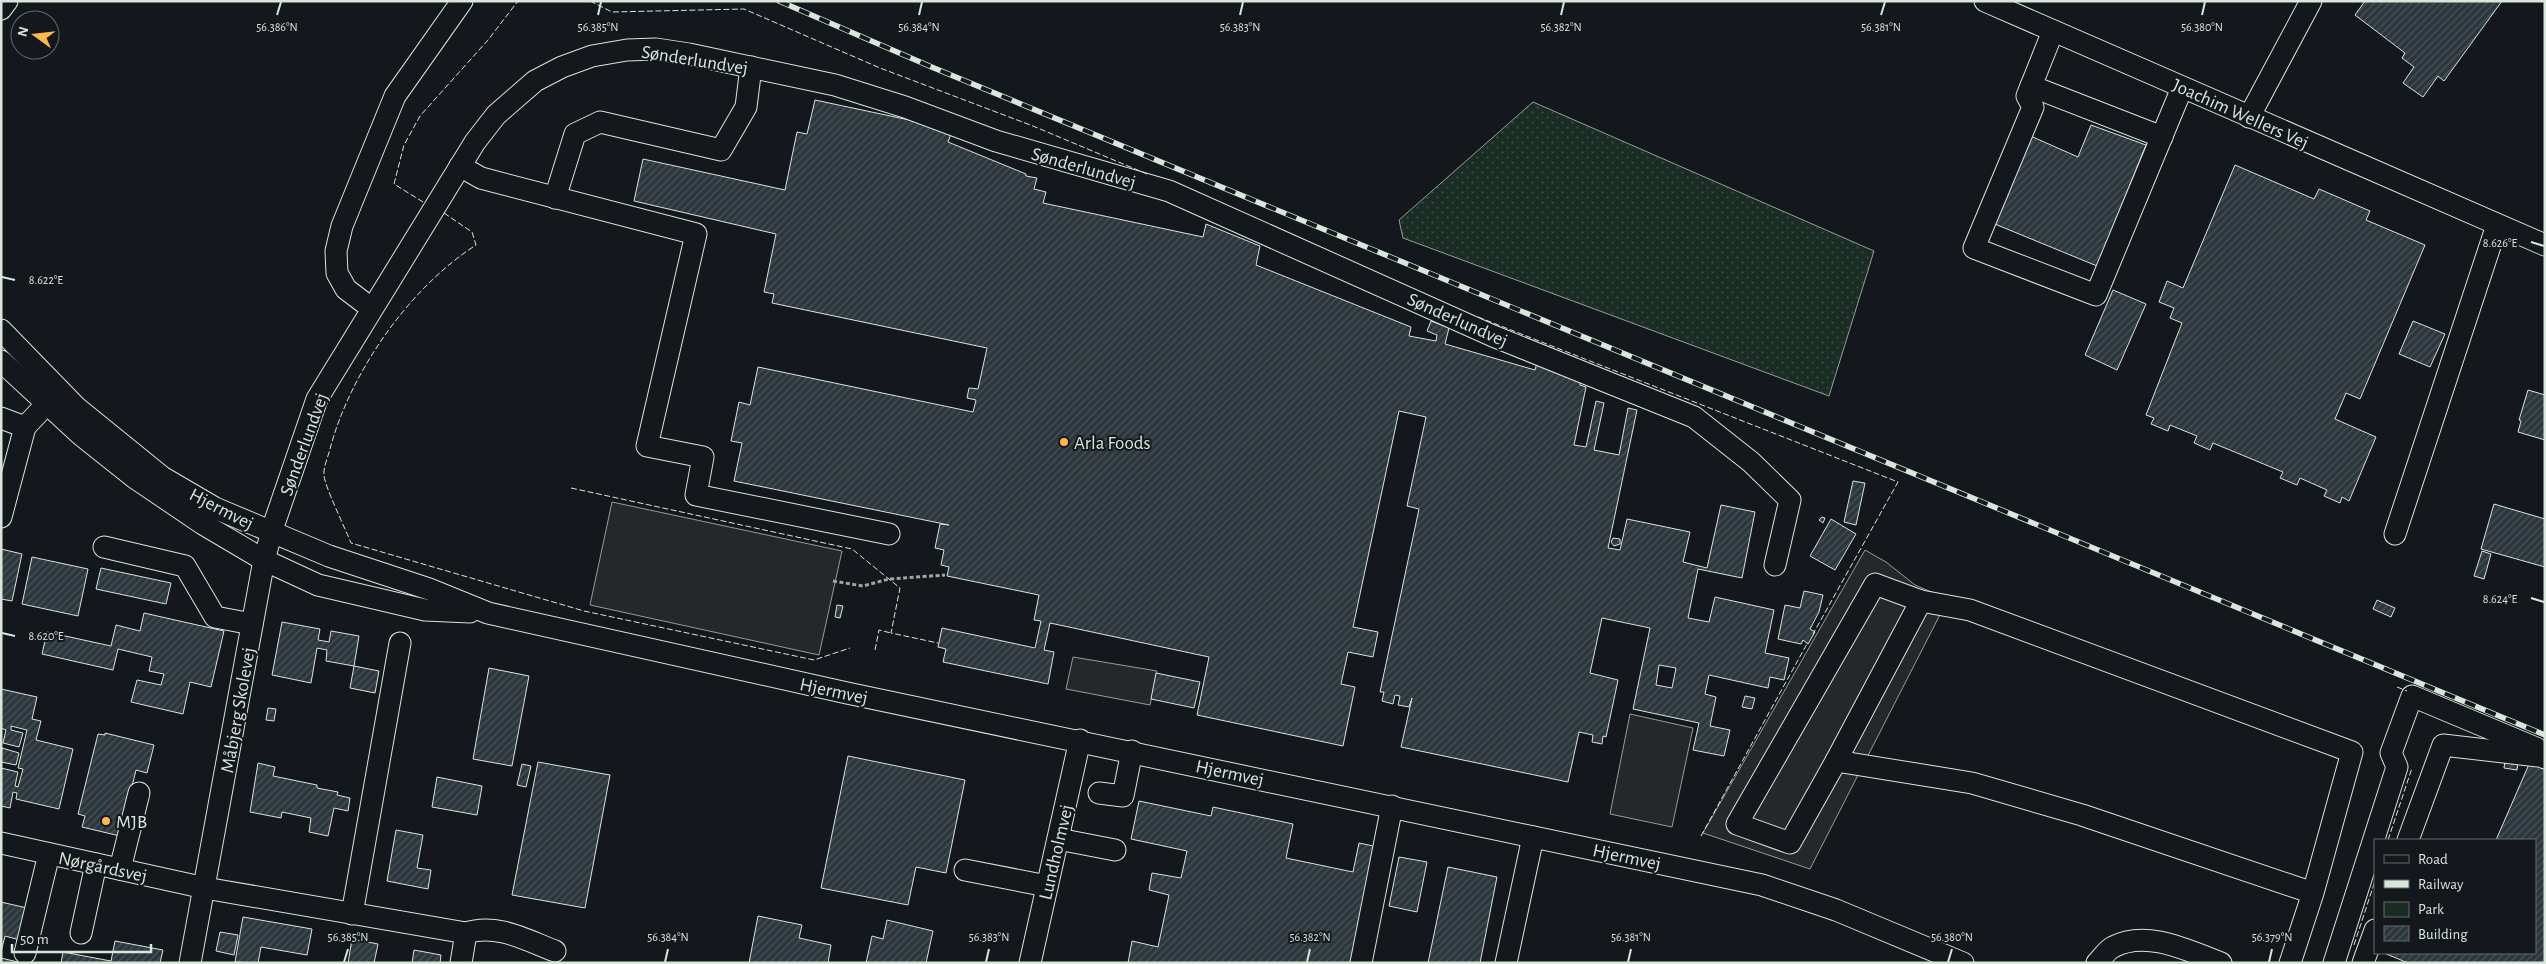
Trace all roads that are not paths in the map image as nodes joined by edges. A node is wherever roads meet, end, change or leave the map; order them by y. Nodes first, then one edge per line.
1 (7, 1) edge
2 (462, 1) edge
3 (1985, 1) edge
4 (2311, 1) edge
5 (1, 9) edge
6 (2053, 31) junction
7 (752, 67) junction
8 (2031, 86) junction
9 (2182, 88) junction
10 (2249, 117) junction
11 (2162, 137) junction
12 (460, 166) junction
13 (555, 198) junction
14 (2497, 225) junction
15 (2545, 245) edge
16 (371, 308) junction
17 (1, 330) edge
18 (1, 361) edge
19 (53, 397) junction
20 (1, 418) edge
21 (25, 427) junction
22 (1, 517) edge
23 (272, 532) junction
24 (889, 534) dead end
25 (2395, 534) dead end
26 (104, 547) dead end
27 (264, 560) junction
28 (1775, 565) dead end
29 (1921, 601) junction
30 (488, 613) junction
31 (252, 624) junction
32 (400, 642) dead end
33 (1080, 740) junction
34 (1132, 751) junction
35 (2543, 757) edge
36 (1836, 761) junction
37 (139, 793) dead end
38 (1098, 793) dead end
39 (1392, 806) junction
40 (1534, 836) junction
41 (1058, 839) junction
42 (2408, 839) edge
43 (1, 843) edge
44 (1115, 850) dead end
45 (49, 854) junction
46 (96, 864) junction
47 (120, 869) junction
48 (965, 870) dead end
49 (1047, 886) junction
50 (205, 888) junction
51 (2313, 893) junction
52 (352, 914) junction
53 (81, 933) dead end
54 (466, 933) junction
55 (2374, 933) edge
56 (555, 952) dead end
57 (25, 953) dead end
58 (190, 963) edge
59 (461, 963) edge
60 (1030, 963) edge
61 (1362, 963) edge
62 (1506, 963) edge
63 (1963, 963) edge
64 (2096, 963) edge
65 (2221, 963) edge
66 (2290, 963) edge
67 (2334, 963) edge
68 (2363, 963) edge

1 - 5 street
2 - 16 street
3 - 6 street, Joachim Wellers Vej
4 - 10 street
6 - 8 street
6 - 9 street, Joachim Wellers Vej
7 - 12 street, Sønderlundvej
7 - 13 street
7 - 28 street, Sønderlundvej
8 - 11 street
8 - 11 street
9 - 10 street, Joachim Wellers Vej
9 - 11 street
10 - 14 street, Joachim Wellers Vej
12 - 13 street
12 - 16 street, Sønderlundvej
13 - 24 street
14 - 15 street, Joachim Wellers Vej
14 - 25 street
16 - 23 street, Sønderlundvej
17 - 19 street, Hjermvej
18 - 19 street, Hjermvej
19 - 21 street
19 - 23 street, Hjermvej
19 - 27 street, Hjermvej
20 - 21 street
21 - 22 street
23 - 27 street, Måbjerg Skolevej
23 - 30 street, Hjermvej
26 - 31 street
27 - 30 street, Hjermvej
27 - 31 street, Måbjerg Skolevej
29 - 36 street
29 - 36 street
29 - 51 street
30 - 33 street, Hjermvej
31 - 50 street, Måbjerg Skolevej
32 - 52 street
33 - 34 street, Hjermvej
33 - 41 street, Lundholmvej
34 - 38 street
34 - 39 street, Hjermvej
35 - 42 street
35 - 67 street
36 - 51 street
37 - 47 street
39 - 40 street, Hjermvej
39 - 61 street
40 - 62 street
40 - 63 street, Hjermvej
41 - 44 street
41 - 49 street, Lundholmvej
43 - 45 street, Nørgårdsvej
45 - 46 street, Nørgårdsvej
45 - 57 street
46 - 47 street, Nørgårdsvej
46 - 53 street
47 - 50 street, Nørgårdsvej
48 - 49 street
49 - 60 street, Lundholmvej
50 - 52 street
50 - 58 street, Måbjerg Skolevej
51 - 66 street
52 - 54 street
54 - 56 street
54 - 59 street
55 - 68 street
64 - 65 street

